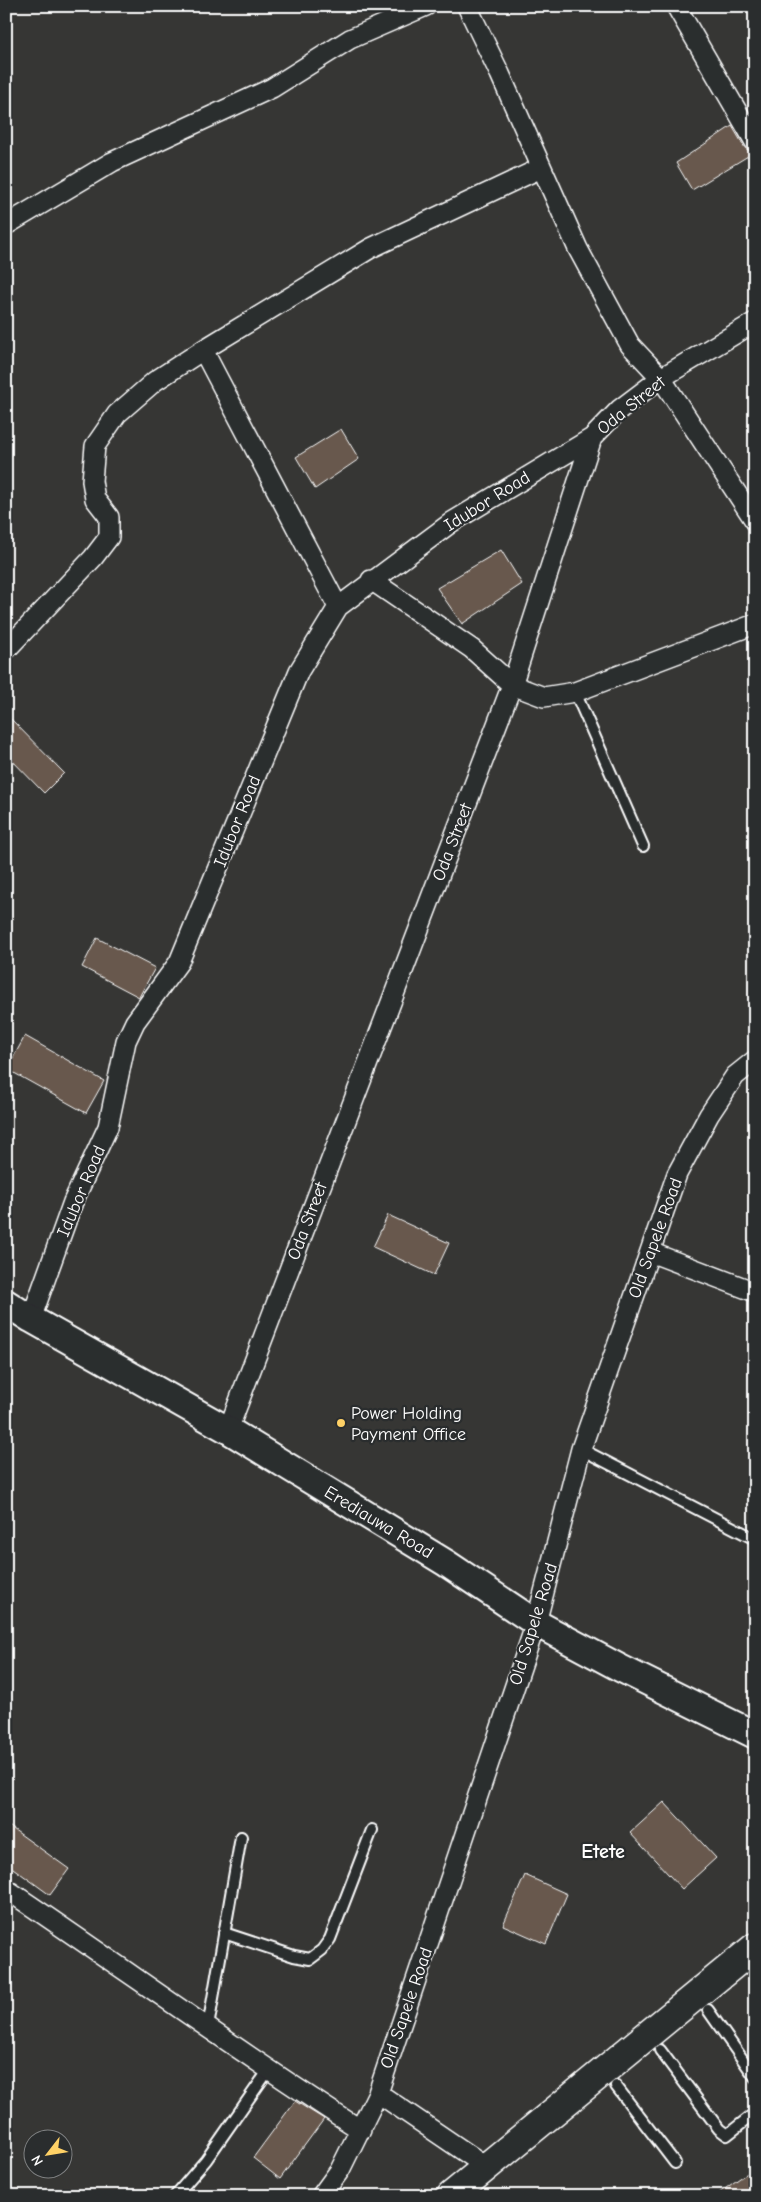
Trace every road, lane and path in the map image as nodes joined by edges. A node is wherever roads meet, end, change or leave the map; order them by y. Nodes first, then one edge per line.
1 (426, 6) edge
2 (467, 6) edge
3 (676, 6) edge
4 (755, 142) edge
5 (541, 168) junction
6 (6, 225) edge
7 (755, 322) edge
8 (203, 350) junction
9 (661, 378) junction
10 (592, 438) junction
11 (755, 521) edge
12 (372, 580) junction
13 (338, 606) junction
14 (755, 624) edge
15 (6, 650) edge
16 (512, 685) junction
17 (575, 692) junction
18 (643, 846) dead end
19 (755, 1060) edge
20 (650, 1252) junction
21 (755, 1292) edge
22 (6, 1302) edge
23 (31, 1319) junction
24 (228, 1430) junction
25 (581, 1448) junction
26 (755, 1538) edge
27 (536, 1623) junction
28 (755, 1735) edge
29 (372, 1830) dead end
30 (241, 1837) dead end
31 (6, 1890) edge
32 (224, 1933) junction
33 (755, 1947) edge
34 (755, 1972) edge
35 (708, 2010) junction
36 (208, 2027) junction
37 (660, 2050) junction
38 (268, 2071) junction
39 (755, 2077) edge
40 (616, 2086) junction
41 (378, 2093) junction
42 (755, 2113) edge
43 (361, 2130) junction
44 (675, 2163) dead end
45 (487, 2167) junction
46 (175, 2196) edge
47 (321, 2196) edge
48 (451, 2196) edge
49 (481, 2196) edge

1 - 6 street
2 - 5 street
3 - 4 street
5 - 8 street
5 - 9 street
7 - 9 street, Oda Street
8 - 13 street
8 - 15 street
9 - 10 street, Oda Street
9 - 11 street
10 - 12 street, Idubor Road
10 - 16 street, Oda Street
12 - 13 street, Idubor Road
12 - 16 street
13 - 23 street, Idubor Road
14 - 17 street
16 - 17 street
16 - 24 street, Oda Street
17 - 18 lane
19 - 20 street, Old Sapele Road
20 - 21 street
20 - 25 street, Old Sapele Road
22 - 23 street, Erediauwa Road
23 - 24 street, Erediauwa Road
24 - 27 street, Erediauwa Road
25 - 26 lane
25 - 27 street, Old Sapele Road
27 - 28 street, Erediauwa Road
27 - 41 street, Old Sapele Road
29 - 32 lane
30 - 32 lane
31 - 36 street
32 - 36 lane
33 - 45 highway
34 - 35 highway
35 - 37 highway
35 - 39 lane
36 - 38 street
37 - 40 highway
37 - 42 lane
38 - 43 street
38 - 46 lane
40 - 44 lane
40 - 49 highway
41 - 43 street, Old Sapele Road
41 - 45 street
43 - 47 street, Old Sapele Road
45 - 48 highway

